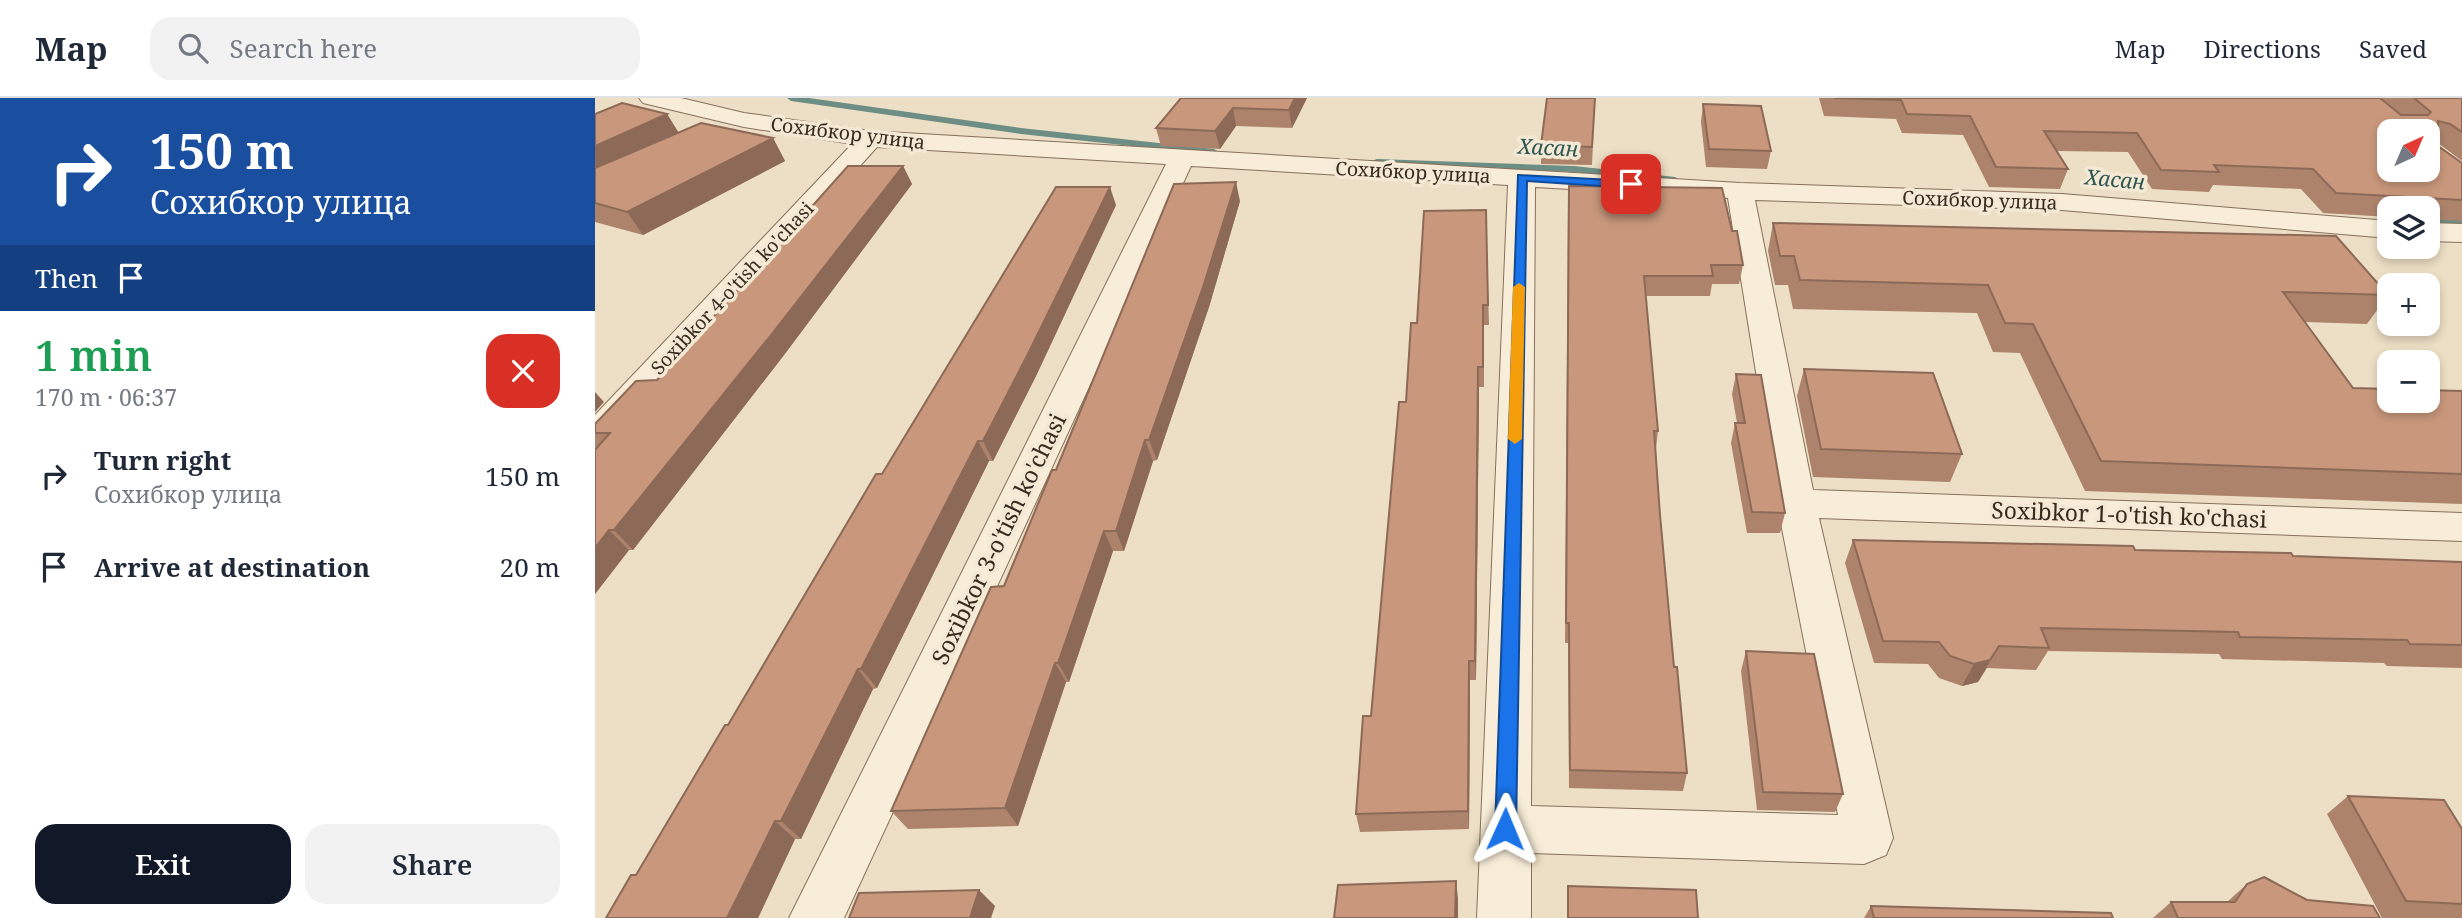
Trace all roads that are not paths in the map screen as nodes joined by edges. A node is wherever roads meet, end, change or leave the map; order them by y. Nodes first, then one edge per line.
1 (651, 98) edge
2 (744, 120) junction
3 (707, 137) edge
4 (870, 139) junction
5 (1181, 160) junction
6 (1522, 177) junction
7 (1740, 191) junction
8 (2377, 229) edge
9 (2440, 232) edge
10 (2462, 233) edge
11 (595, 437) edge
12 (1796, 502) junction
13 (2462, 527) edge
14 (1505, 829) junction
15 (816, 918) edge
16 (1504, 918) edge

1 - 2 street, Сохибкор улица
2 - 3 street
2 - 4 street, Сохибкор улица
4 - 5 street, Сохибкор улица
4 - 11 street, Soxibkor 4-o'tish ko'chasi
5 - 6 street, Сохибкор улица
5 - 15 street, Soxibkor 3-o'tish ko'chasi
6 - 7 street, Сохибкор улица
6 - 14 street
7 - 8 street, Сохибкор улица
7 - 12 street
9 - 10 street
12 - 13 street, Soxibkor 1-o'tish ko'chasi
12 - 14 street
14 - 16 street

